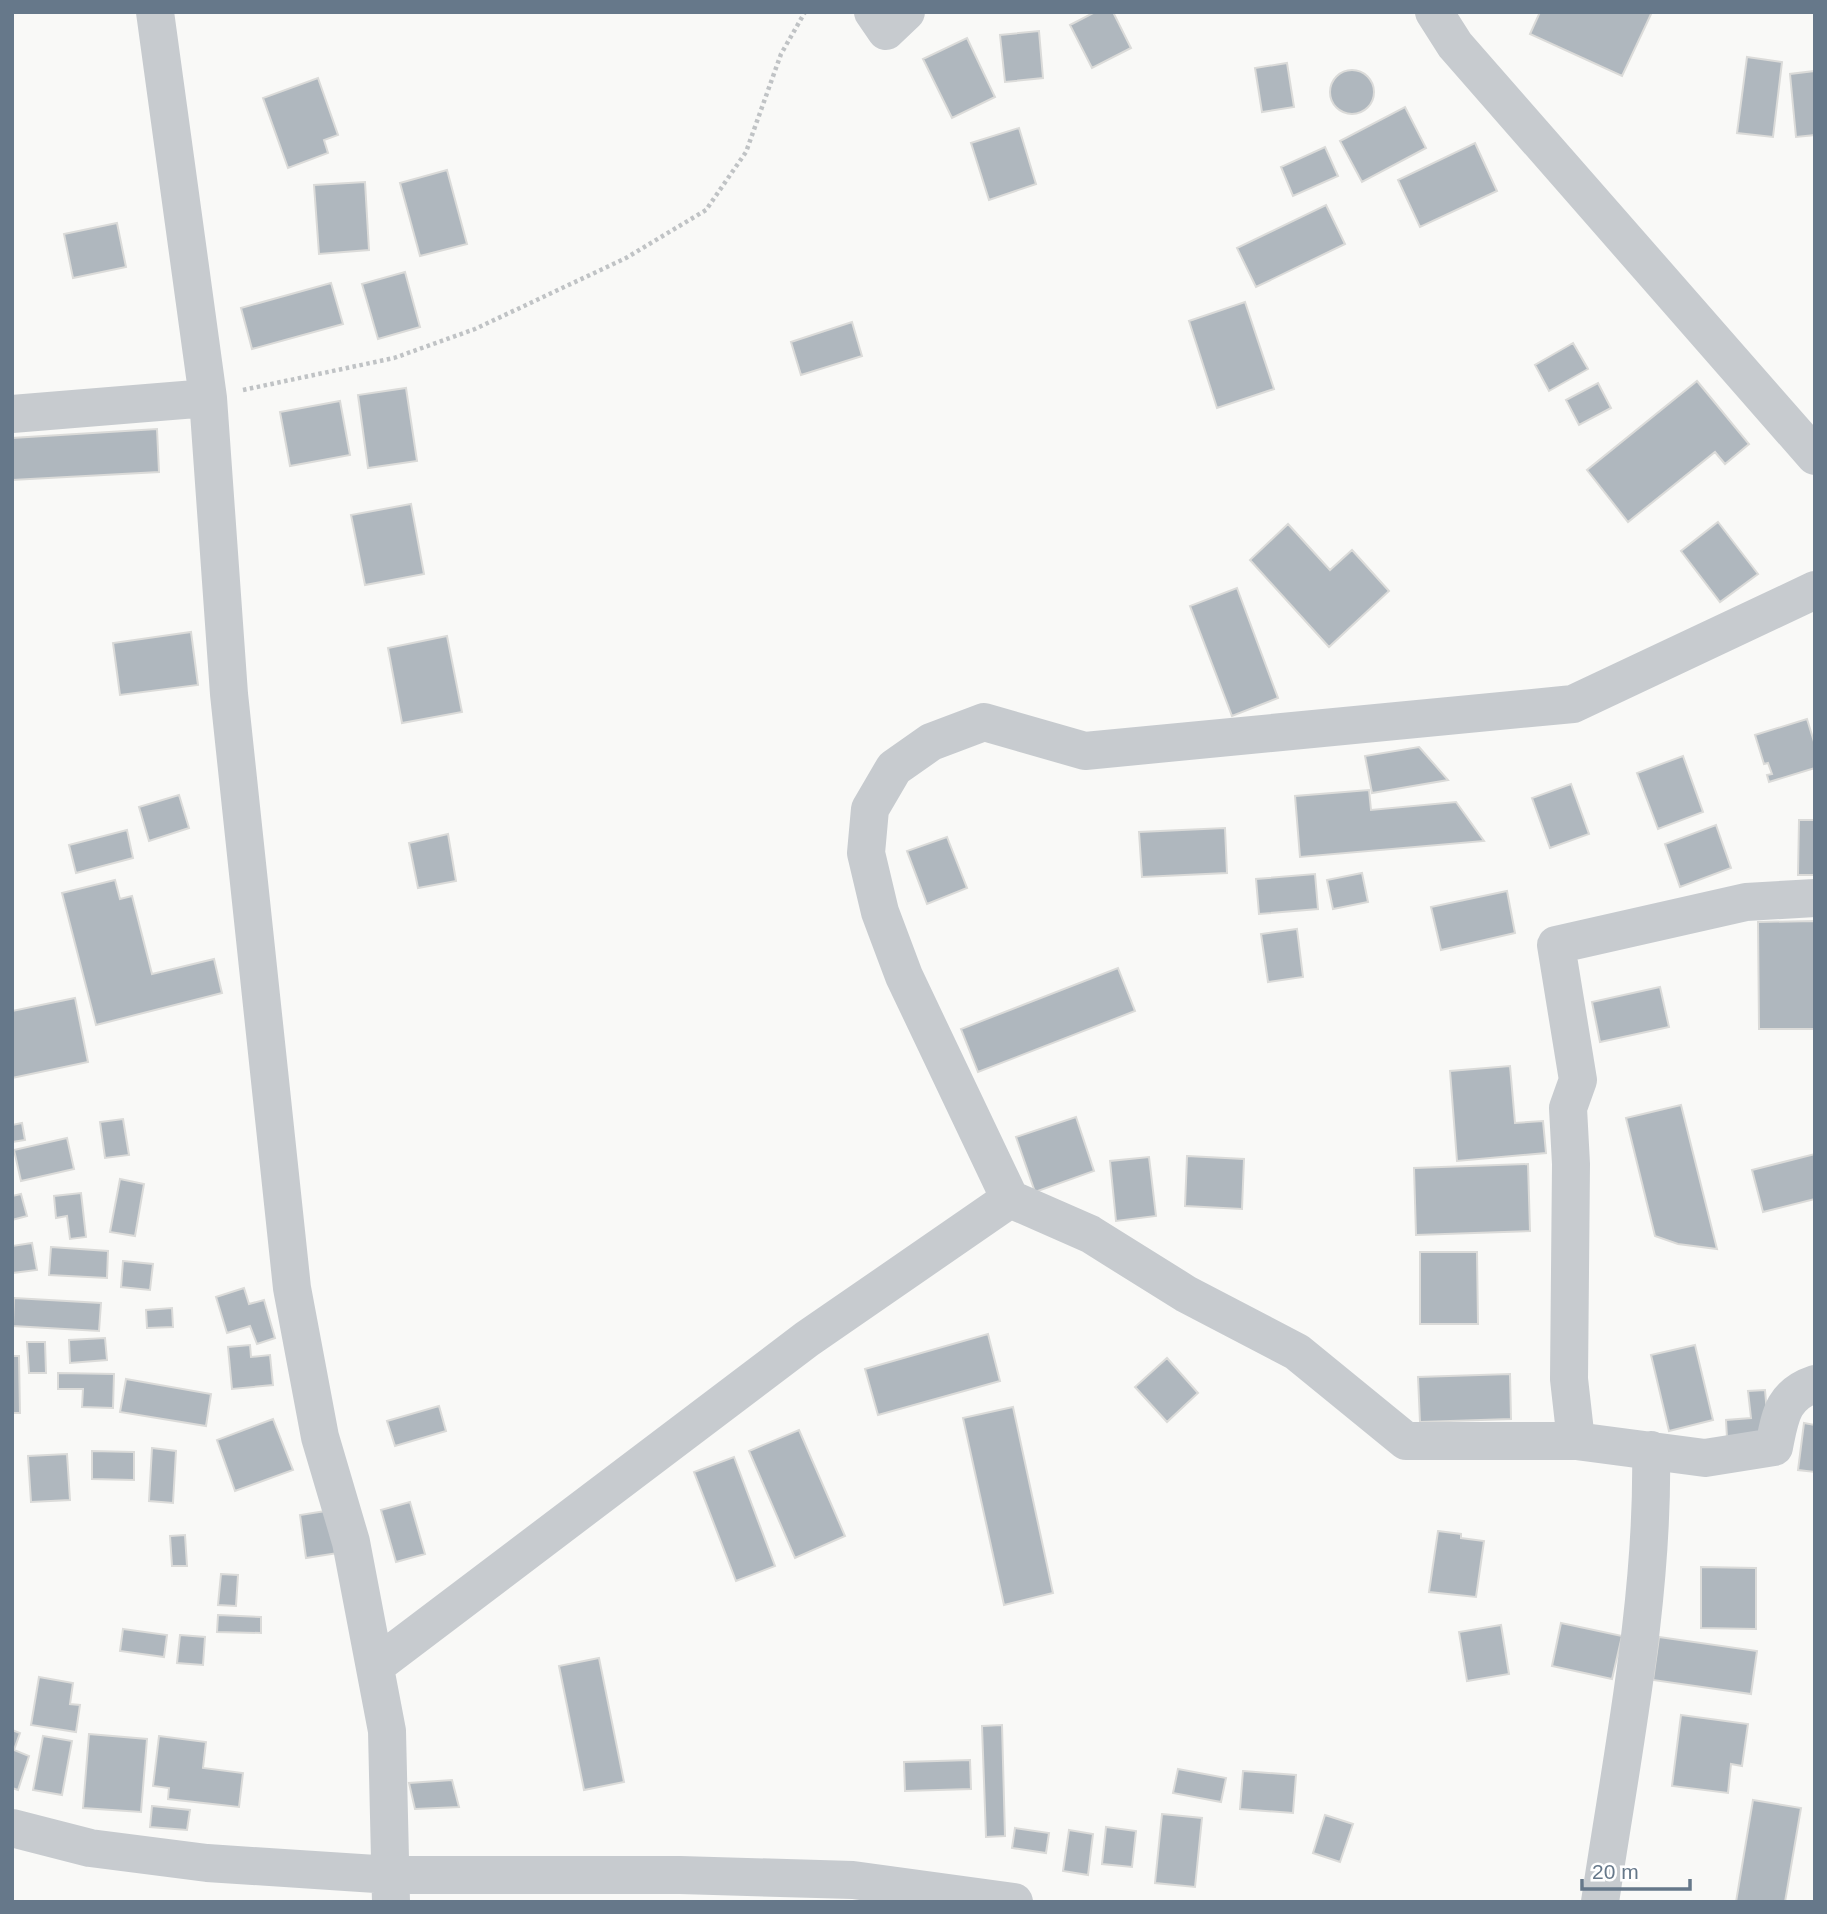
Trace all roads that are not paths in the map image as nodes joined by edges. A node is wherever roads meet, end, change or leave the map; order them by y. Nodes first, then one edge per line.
1 (155, 12) edge
2 (873, 12) edge
3 (906, 12) edge
4 (1434, 12) edge
5 (208, 397) junction
6 (12, 414) edge
7 (1815, 456) edge
8 (1815, 590) edge
9 (1815, 898) edge
10 (1010, 1199) junction
11 (1815, 1384) edge
12 (1576, 1441) junction
13 (1651, 1450) junction
14 (375, 1666) junction
15 (12, 1828) edge
16 (391, 1888) edge
17 (1014, 1902) edge
18 (1600, 1902) edge

1 - 5 street
2 - 3 street
4 - 7 street
5 - 6 street
5 - 14 street
8 - 10 street
9 - 12 street
10 - 12 street
10 - 14 street
11 - 13 street
12 - 13 street
13 - 18 street
14 - 16 street
15 - 16 street
16 - 17 street

